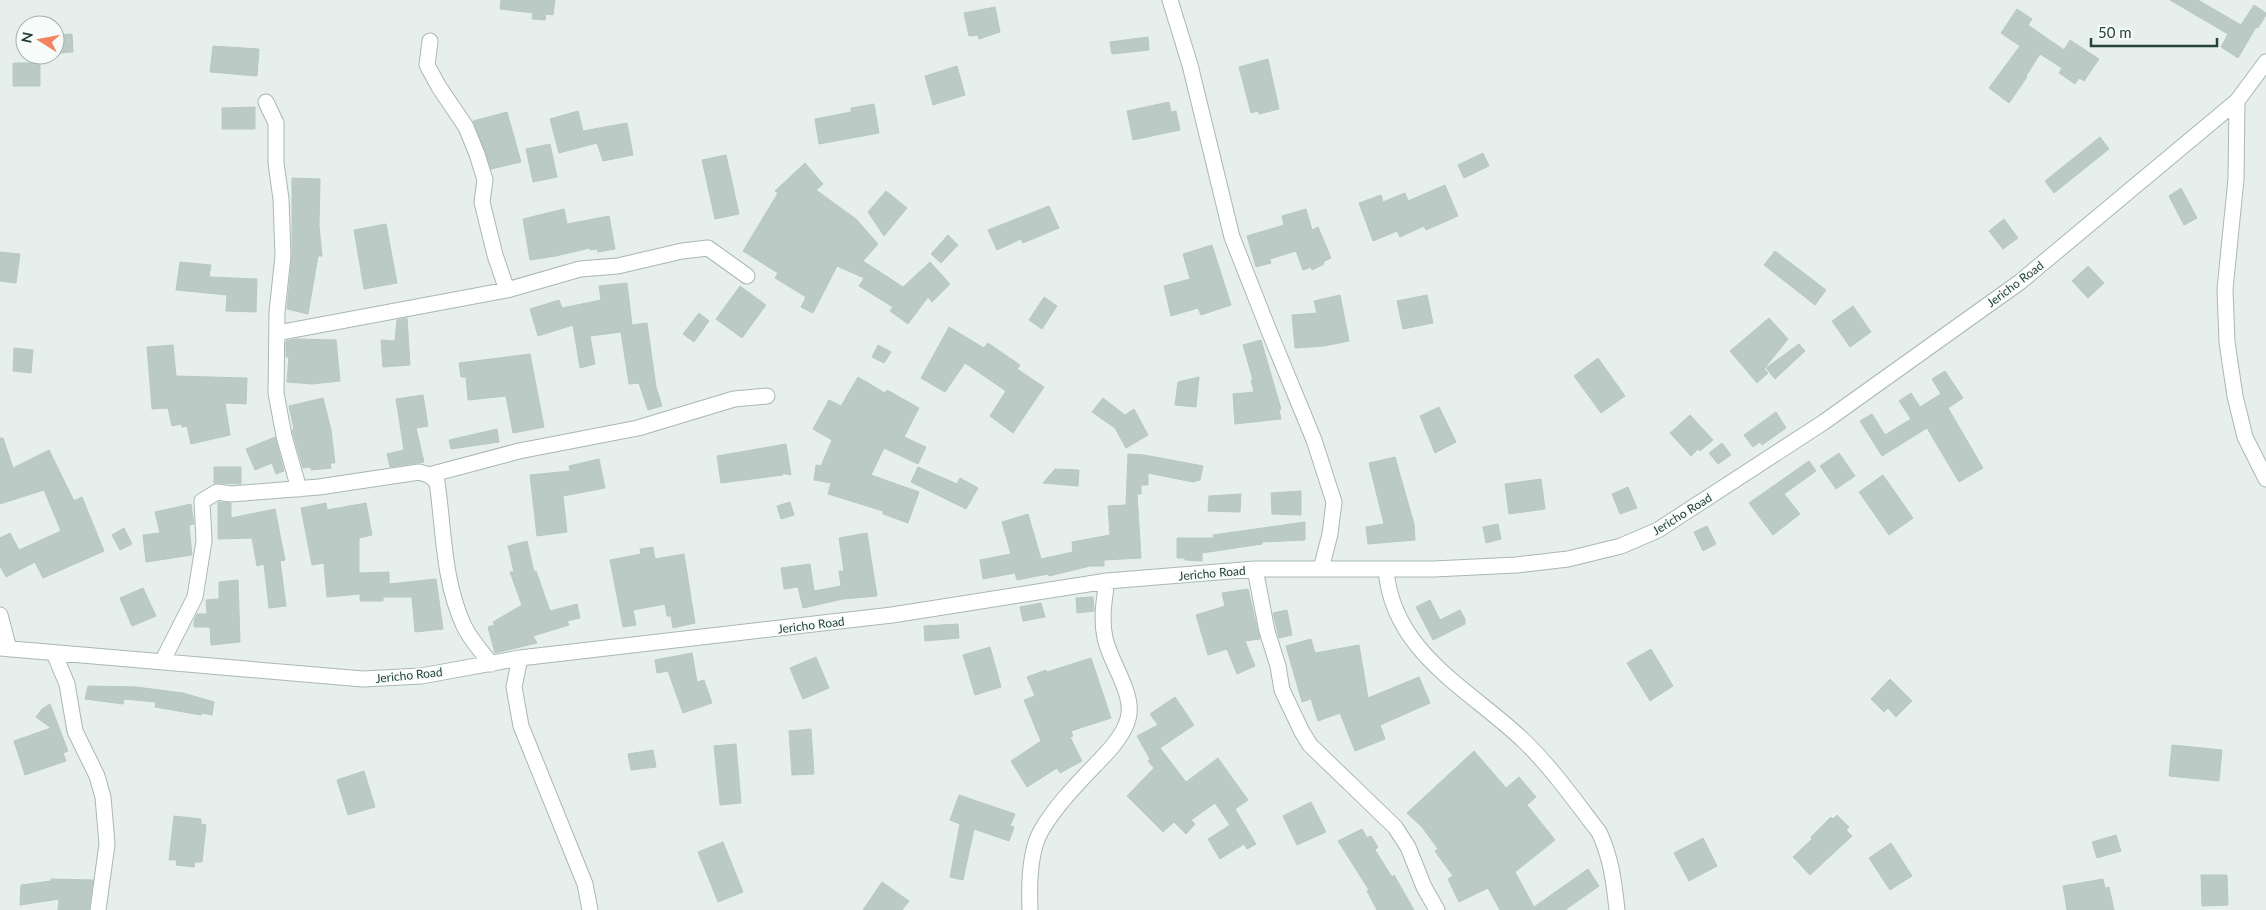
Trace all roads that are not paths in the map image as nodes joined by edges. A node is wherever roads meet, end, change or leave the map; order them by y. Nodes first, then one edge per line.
1 (1170, 0) edge
2 (430, 41) dead end
3 (2266, 62) edge
4 (2236, 101) junction
5 (266, 102) dead end
6 (747, 276) dead end
7 (507, 290) junction
8 (277, 333) junction
9 (767, 396) dead end
10 (429, 475) junction
11 (2266, 479) edge
12 (299, 489) junction
13 (1255, 569) junction
14 (1321, 569) junction
15 (1386, 569) junction
16 (1107, 582) junction
17 (0, 616) edge
18 (4, 648) edge
19 (54, 653) junction
20 (520, 658) junction
21 (162, 662) junction
22 (491, 664) junction
23 (98, 910) edge
24 (590, 910) edge
25 (1030, 910) edge
26 (1437, 910) edge
27 (1617, 910) edge

1 - 14 street
2 - 7 street
3 - 4 street, Jericho Road
4 - 11 street
4 - 15 street, Jericho Road
5 - 8 street
6 - 7 street
7 - 8 street
8 - 12 street
9 - 10 street
10 - 12 street
10 - 22 street
12 - 21 street
13 - 14 street, Jericho Road
13 - 16 street, Jericho Road
13 - 26 street
14 - 15 street, Jericho Road
15 - 27 street
16 - 20 street, Jericho Road
16 - 25 street
17 - 18 street
18 - 19 street, Jericho Road
19 - 21 street, Jericho Road
19 - 23 street
20 - 22 street, Jericho Road
20 - 24 street
21 - 22 street, Jericho Road

